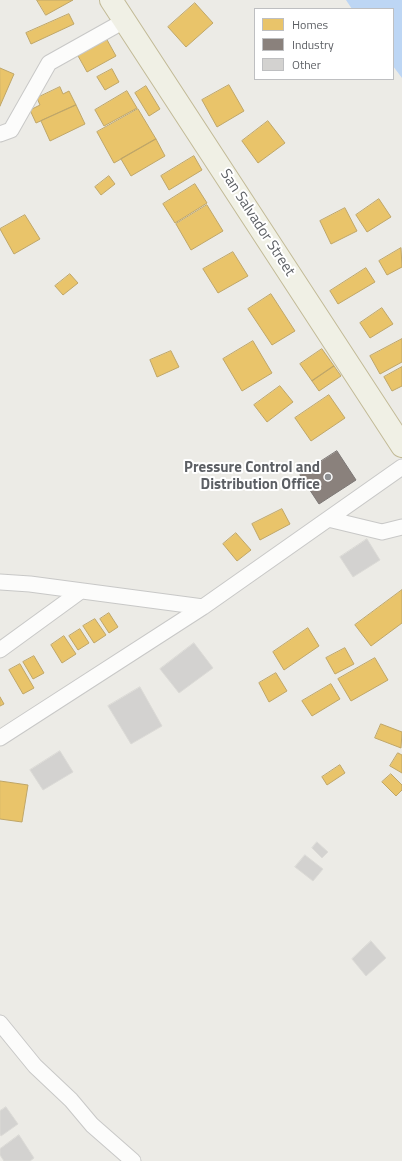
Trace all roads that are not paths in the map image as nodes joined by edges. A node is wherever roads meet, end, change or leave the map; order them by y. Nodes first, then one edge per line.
1 (111, 0) edge
2 (124, 20) junction
3 (0, 134) edge
4 (402, 446) edge
5 (402, 467) edge
6 (328, 519) junction
7 (402, 527) edge
8 (0, 582) edge
9 (81, 591) junction
10 (203, 607) junction
11 (0, 650) edge
12 (0, 738) edge
13 (0, 1022) edge
14 (133, 1161) edge

1 - 2 highway, San Salvador Street
2 - 3 street
2 - 4 highway, San Salvador Street
5 - 6 street
6 - 7 street
6 - 10 street
8 - 9 street
9 - 10 street
9 - 11 street
10 - 12 street
13 - 14 street

